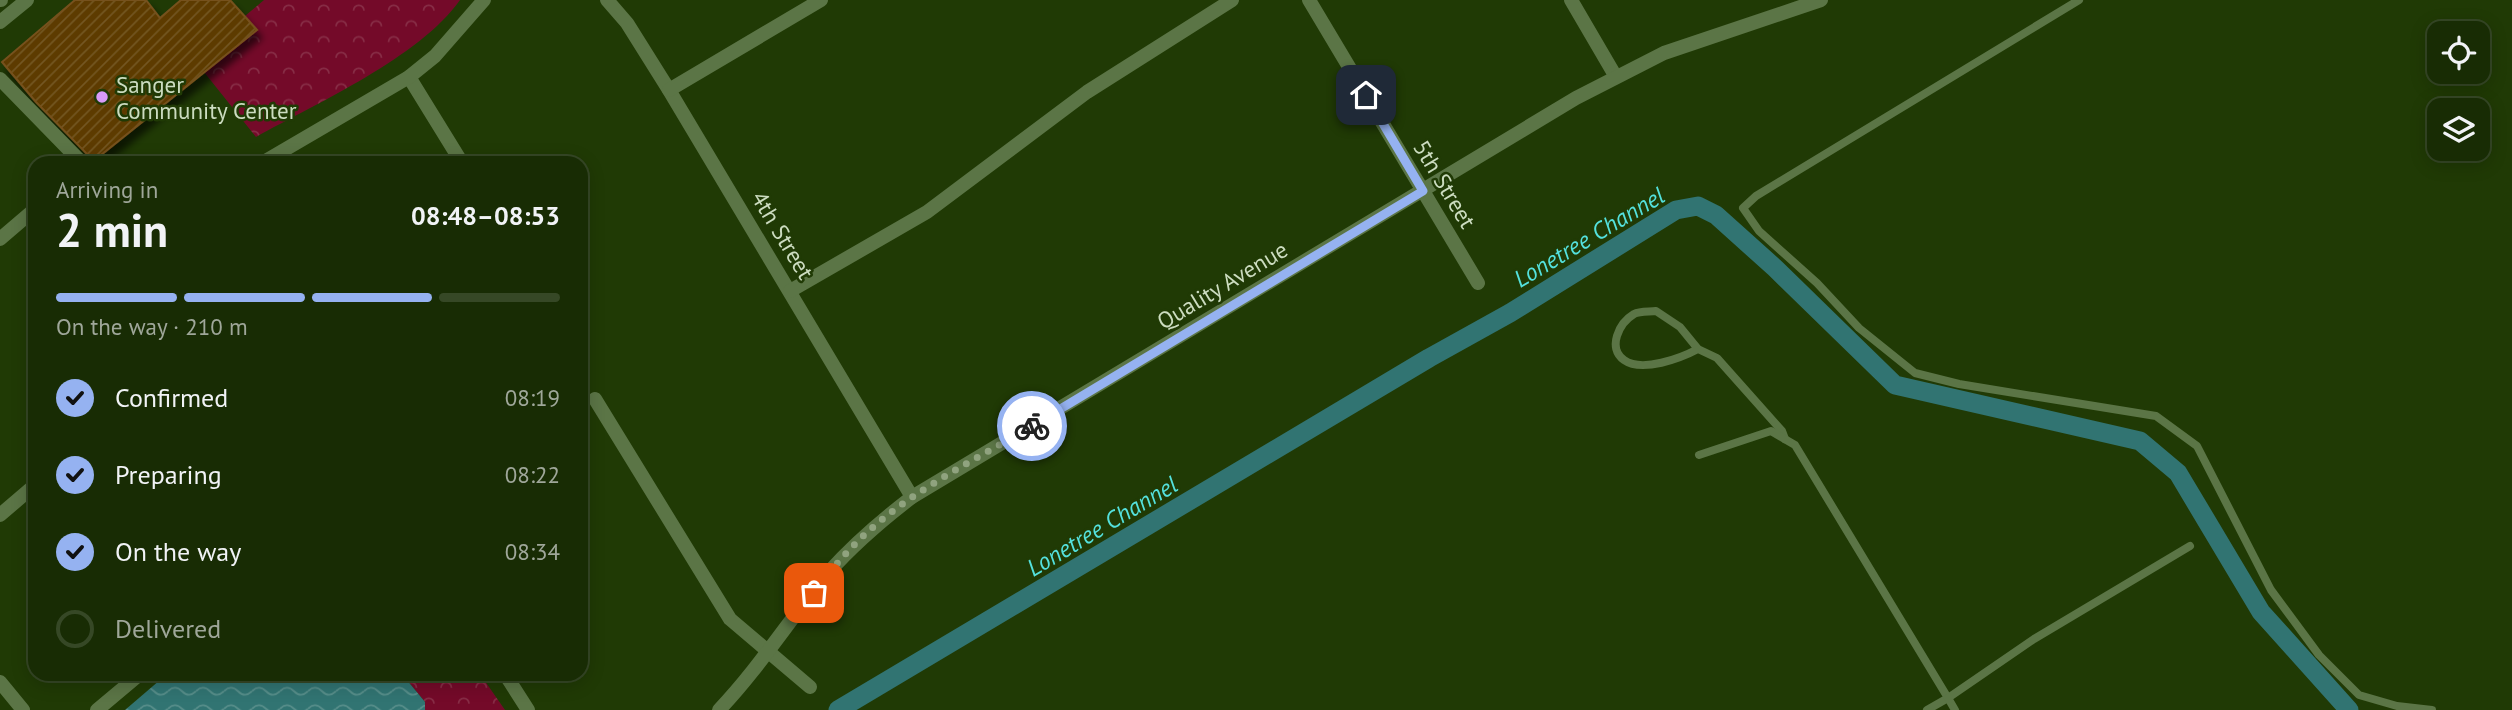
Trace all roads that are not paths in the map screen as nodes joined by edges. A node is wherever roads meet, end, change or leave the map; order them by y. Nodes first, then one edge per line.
1 (27, 0) edge
2 (484, 0) edge
3 (607, 0) edge
4 (821, 0) edge
5 (1232, 0) edge
6 (1309, 0) edge
7 (1571, 0) edge
8 (1821, 0) edge
9 (2079, 0) edge
10 (0, 22) edge
11 (409, 77) junction
12 (1616, 77) junction
13 (0, 79) edge
14 (669, 90) junction
15 (75, 156) edge
16 (274, 156) edge
17 (458, 156) edge
18 (1423, 191) junction
19 (28, 215) edge
20 (0, 239) edge
21 (1478, 283) dead end
22 (790, 291) junction
23 (1698, 349) junction
24 (595, 399) dead end
25 (1785, 439) junction
26 (1699, 455) dead end
27 (28, 491) edge
28 (912, 497) junction
29 (0, 515) edge
30 (2190, 546) dead end
31 (767, 652) junction
32 (132, 681) edge
33 (510, 681) edge
34 (0, 682) edge
35 (810, 687) dead end
36 (1948, 698) junction
37 (525, 704) edge
38 (23, 710) edge
39 (97, 710) edge
40 (719, 710) edge
41 (1927, 710) edge
42 (1955, 710) edge
43 (2432, 710) edge

1 - 10 street
2 - 11 street
3 - 14 street, 4th Street
4 - 14 street
5 - 22 street
6 - 18 street, 5th Street
7 - 12 street
8 - 12 street, Quality Avenue
9 - 43 lane
11 - 16 street
11 - 17 street
12 - 18 street, Quality Avenue
13 - 15 street
14 - 22 street, 4th Street
18 - 21 street, 5th Street
18 - 28 street, Quality Avenue
19 - 20 street
22 - 28 street, 4th Street
23 - 23 lane
23 - 25 lane
24 - 31 street
25 - 26 lane
25 - 36 lane
27 - 29 street
28 - 31 street, Quality Avenue
30 - 36 lane
31 - 35 street
31 - 40 street, Quality Avenue
32 - 39 street
33 - 37 street
34 - 38 street
36 - 41 lane
36 - 42 lane

